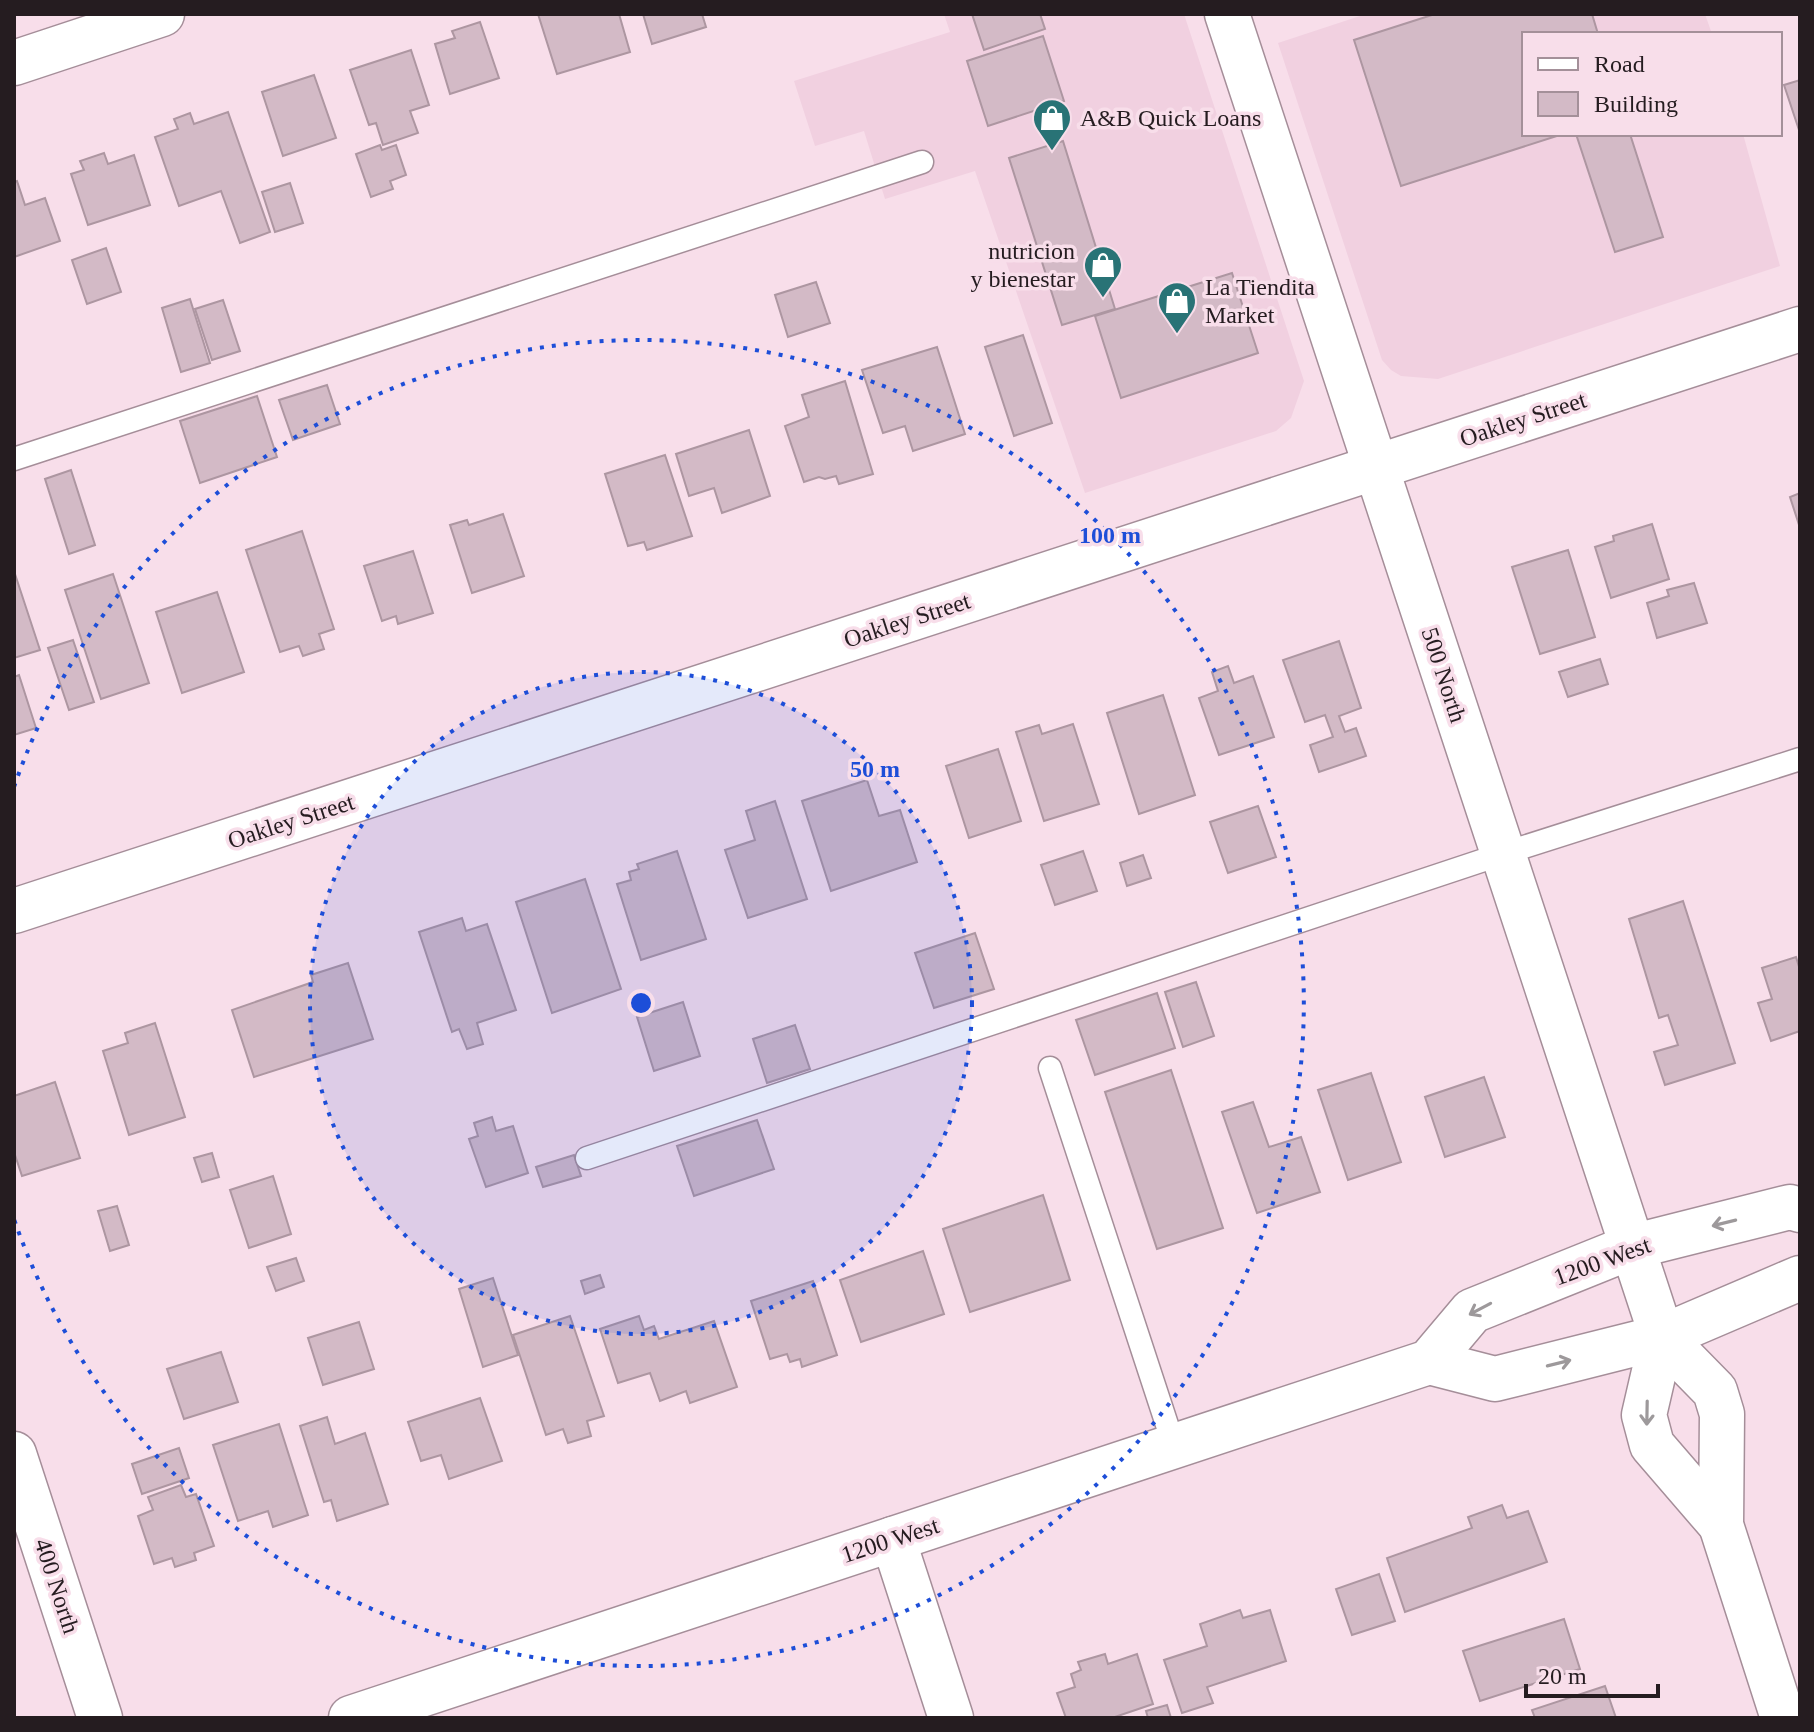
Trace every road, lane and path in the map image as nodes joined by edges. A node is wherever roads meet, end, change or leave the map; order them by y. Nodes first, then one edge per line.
1 (162, 14) edge
2 (1227, 14) edge
3 (14, 63) edge
4 (922, 162) dead end
5 (1800, 329) edge
6 (14, 459) edge
7 (1375, 467) junction
8 (1800, 759) edge
9 (1502, 854) junction
10 (14, 911) edge
11 (1050, 1068) dead end
12 (587, 1158) dead end
13 (1800, 1210) edge
14 (1631, 1247) junction
15 (1800, 1278) edge
16 (1662, 1337) junction
17 (1429, 1362) junction
18 (1174, 1446) junction
19 (14, 1454) edge
20 (1721, 1525) junction
21 (893, 1539) junction
22 (100, 1718) edge
23 (351, 1718) edge
24 (951, 1718) edge
25 (1783, 1718) edge

1 - 3 street
2 - 7 street, 500 North
4 - 6 lane
5 - 7 street, Oakley Street
7 - 9 street, 500 North
7 - 10 street, Oakley Street
8 - 9 lane
9 - 12 lane
9 - 14 street, 500 North
11 - 18 lane
13 -> 14 street, 1200 West
14 - 16 street, 500 North
14 -> 17 street, 1200 West
15 - 16 street
17 -> 16 street
16 - 20 street, 500 North
16 -> 20 street, 500 North
17 - 18 street, 1200 West
18 - 21 street, 1200 West
19 - 22 street, 400 North
20 - 25 street, 500 North
21 - 23 street, 1200 West
21 - 24 street

